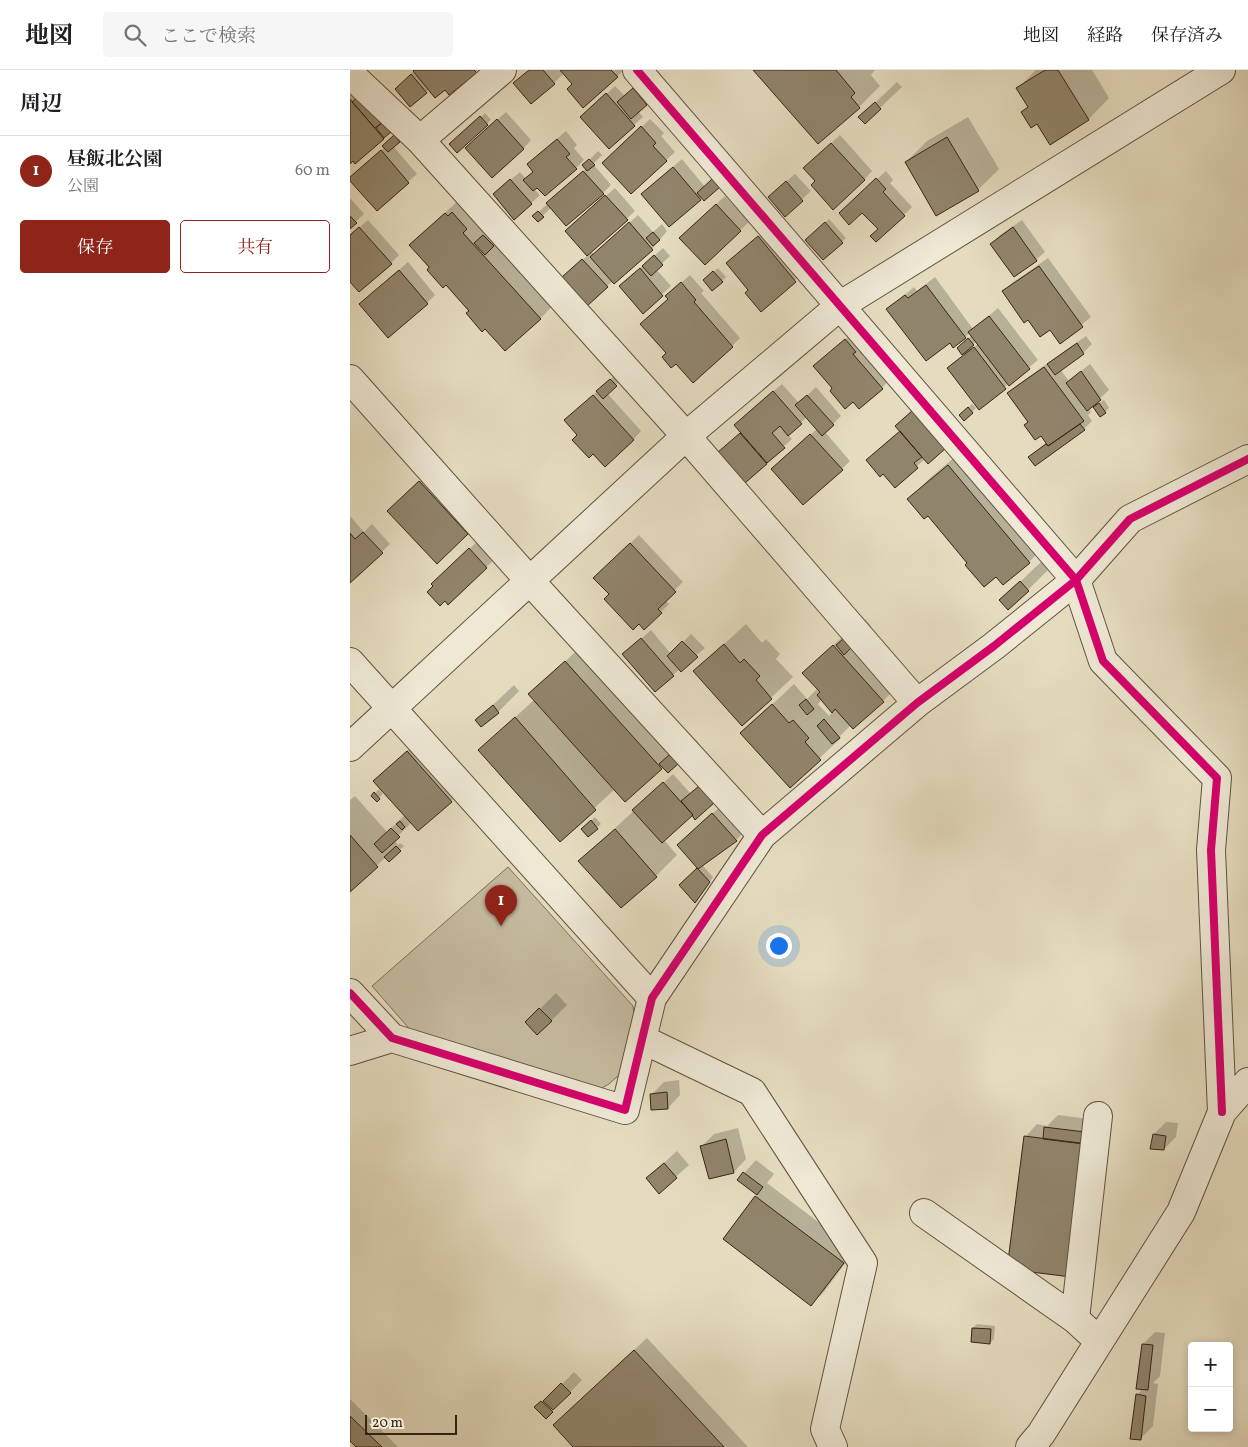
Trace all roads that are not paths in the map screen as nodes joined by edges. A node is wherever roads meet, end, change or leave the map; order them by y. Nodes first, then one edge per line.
1 (502, 70) edge
2 (638, 70) edge
3 (1221, 70) edge
4 (350, 74) edge
5 (420, 140) junction
6 (840, 305) junction
7 (350, 379) edge
8 (686, 436) junction
9 (1248, 459) edge
10 (529, 580) junction
11 (1076, 580) junction
12 (350, 662) edge
13 (918, 703) junction
14 (392, 709) junction
15 (350, 747) edge
16 (762, 835) junction
17 (350, 993) edge
18 (652, 998) junction
19 (392, 1038) junction
20 (642, 1039) junction
21 (350, 1051) edge
22 (1248, 1082) edge
23 (1222, 1112) junction
24 (1098, 1116) dead end
25 (924, 1213) dead end
26 (1075, 1319) junction
27 (1099, 1341) junction
28 (834, 1447) edge
29 (1030, 1447) edge

1 - 5 street
2 - 6 street
3 - 6 street
4 - 5 street
5 - 8 street
6 - 8 street
6 - 11 street
7 - 10 street
8 - 10 street
8 - 13 street
9 - 11 street
10 - 14 street
10 - 16 street
11 - 13 street
11 - 23 street
12 - 14 street
13 - 16 street
14 - 15 street
14 - 18 street
16 - 18 street
17 - 19 street
18 - 20 street
19 - 20 street
19 - 21 street
20 - 28 street
22 - 23 street
23 - 27 street
24 - 26 street
25 - 26 street
26 - 27 street
27 - 29 street

